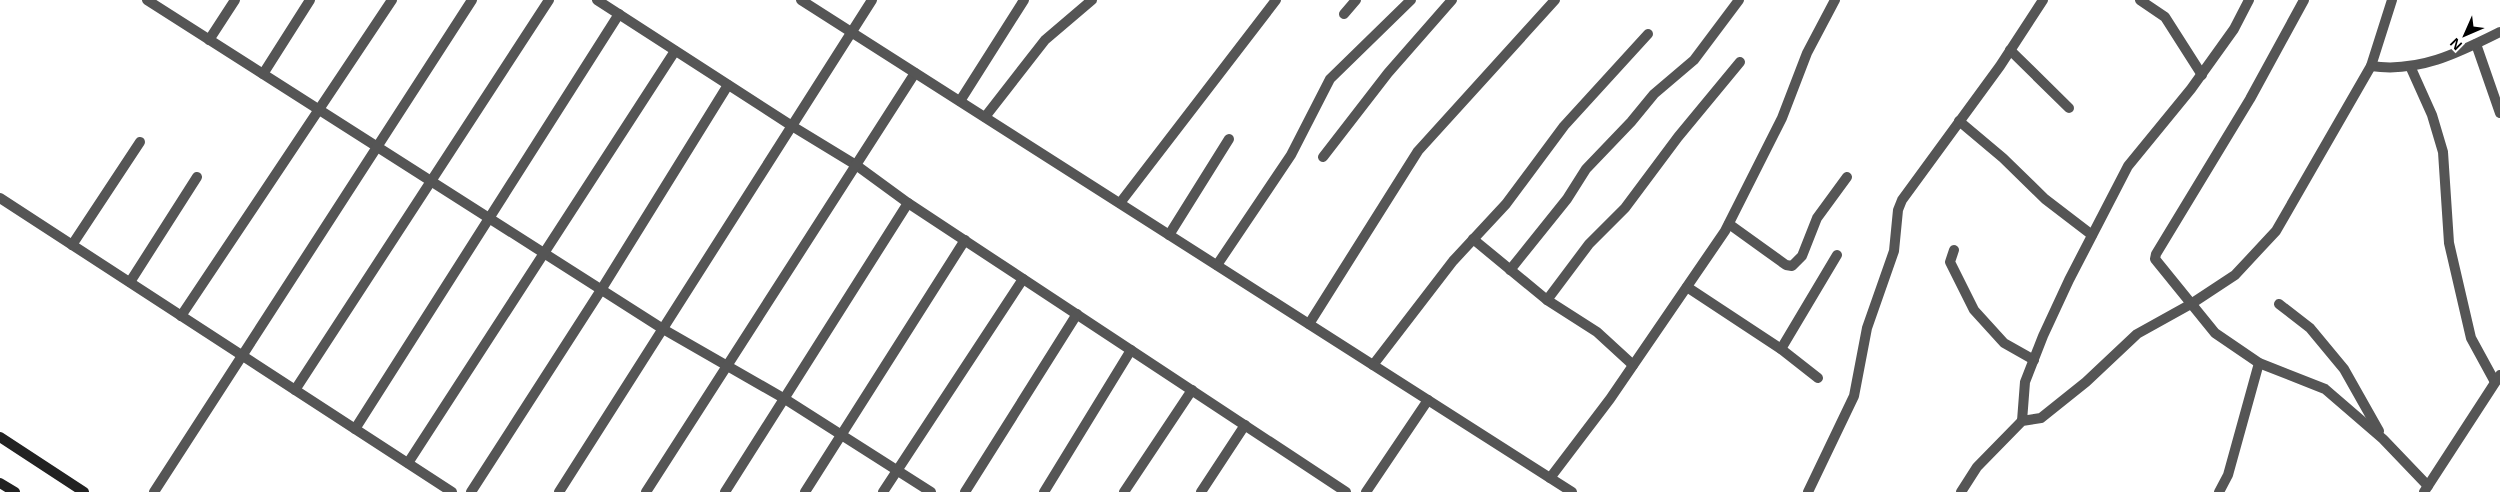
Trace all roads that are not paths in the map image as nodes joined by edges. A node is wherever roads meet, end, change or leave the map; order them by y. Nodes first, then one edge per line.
1 (147, 0) edge
2 (235, 0) edge
3 (310, 0) edge
4 (392, 0) edge
5 (472, 0) edge
6 (549, 0) edge
7 (597, 0) edge
8 (801, 0) edge
9 (1024, 0) edge
10 (1092, 0) edge
11 (1276, 0) edge
12 (1356, 0) edge
13 (1411, 0) edge
14 (1452, 0) edge
15 (1555, 0) edge
16 (1739, 0) edge
17 (1835, 0) edge
18 (2043, 0) edge
19 (2140, 0) edge
20 (2249, 0) edge
21 (2304, 0) edge
22 (2392, 0) edge
23 (870, 1) edge
24 (619, 14) junction
25 (1344, 14) dead end
26 (852, 32) junction
27 (2500, 32) edge
28 (1648, 34) dead end
29 (209, 40) junction
30 (2476, 44) junction
31 (2010, 50) junction
32 (675, 51) junction
33 (1740, 62) dead end
34 (2371, 66) junction
35 (2410, 66) junction
36 (915, 73) junction
37 (263, 74) junction
38 (2202, 74) junction
39 (728, 85) junction
40 (960, 101) junction
41 (2069, 108) dead end
42 (319, 109) junction
43 (2500, 113) edge
44 (985, 117) junction
45 (1960, 121) junction
46 (792, 126) junction
47 (1229, 139) dead end
48 (140, 142) dead end
49 (376, 146) junction
50 (1323, 157) dead end
51 (856, 165) junction
52 (197, 177) dead end
53 (1847, 177) dead end
54 (433, 181) junction
55 (0, 198) edge
56 (908, 203) junction
57 (1120, 203) junction
58 (490, 220) junction
59 (1728, 224) junction
60 (1169, 235) junction
61 (2092, 235) junction
62 (1473, 239) junction
63 (965, 240) junction
64 (72, 245) junction
65 (1954, 250) dead end
66 (546, 254) junction
67 (1836, 256) dead end
68 (1217, 265) junction
69 (1510, 270) junction
70 (1023, 279) junction
71 (130, 282) junction
72 (1686, 287) junction
73 (601, 290) junction
74 (1546, 300) junction
75 (2191, 304) junction
76 (2279, 304) dead end
77 (1077, 314) junction
78 (182, 316) junction
79 (1309, 324) junction
80 (663, 329) junction
81 (1781, 348) junction
82 (1131, 350) junction
83 (242, 356) junction
84 (2034, 360) junction
85 (2259, 363) junction
86 (728, 365) junction
87 (1373, 365) junction
88 (1633, 366) junction
89 (1818, 378) dead end
90 (2498, 379) edge
91 (295, 390) junction
92 (1192, 390) junction
93 (785, 399) junction
94 (1428, 400) junction
95 (2022, 421) junction
96 (1245, 425) junction
97 (355, 429) junction
98 (842, 435) junction
99 (0, 437) edge
100 (2383, 439) junction
101 (408, 463) junction
102 (897, 470) junction
103 (1550, 478) junction
104 (0, 483) edge
105 (2426, 489) edge
106 (14, 492) edge
107 (84, 492) edge
108 (154, 492) edge
109 (452, 492) edge
110 (470, 492) edge
111 (558, 492) edge
112 (646, 492) edge
113 (725, 492) edge
114 (805, 492) edge
115 (883, 492) edge
116 (931, 492) edge
117 (965, 492) edge
118 (1044, 492) edge
119 (1124, 492) edge
120 (1201, 492) edge
121 (1346, 492) edge
122 (1366, 492) edge
123 (1571, 492) edge
124 (1808, 492) edge
125 (1961, 492) edge
126 (2219, 492) edge

1 - 29 street
2 - 29 street
3 - 37 street
4 - 42 street
5 - 49 street
6 - 54 street
7 - 24 street
8 - 26 street
9 - 40 street
10 - 44 street
11 - 57 street
12 - 25 street
13 - 68 street
14 - 50 street
15 - 79 street
16 - 69 street
17 - 59 street
18 - 31 street
19 - 38 street
20 - 38 street
21 - 75 street
22 - 34 street
23 - 26 street
24 - 32 street
24 - 58 street
26 - 36 street
26 - 46 street
27 - 30 street
28 - 62 street
29 - 37 street
30 - 35 street
30 - 43 street
31 - 41 street
31 - 45 street
32 - 39 street
32 - 66 street
33 - 74 street
34 - 35 street
34 - 75 street
35 - 90 street
36 - 40 street
36 - 51 street
37 - 42 street
38 - 61 street
39 - 46 street
39 - 73 street
40 - 44 street
42 - 49 street
42 - 78 street
44 - 57 street
45 - 61 street
45 - 124 street
46 - 51 street
46 - 80 street
47 - 60 street
48 - 64 street
49 - 54 street
49 - 83 street
51 - 56 street
51 - 86 street
52 - 71 street
53 - 59 street
54 - 58 street
54 - 91 street
55 - 64 street
56 - 63 street
56 - 93 street
57 - 60 street
58 - 66 street
58 - 97 street
59 - 72 street
60 - 68 street
61 - 84 street
62 - 69 street
62 - 87 street
63 - 70 street
63 - 98 street
64 - 71 street
65 - 84 street
66 - 73 street
66 - 101 street
67 - 81 street
68 - 79 street
69 - 74 street
70 - 77 street
70 - 102 street
71 - 78 street
72 - 81 street
72 - 88 street
73 - 80 street
73 - 110 street
74 - 88 street
75 - 85 street
75 - 95 street
76 - 100 street
77 - 82 street
77 - 117 street
78 - 83 street
79 - 87 street
80 - 86 street
80 - 111 street
81 - 89 street
82 - 92 street
82 - 118 street
83 - 91 street
83 - 108 street
84 - 95 street
85 - 100 street
85 - 126 street
86 - 93 street
86 - 112 street
87 - 94 street
88 - 103 street
90 - 105 street
91 - 97 street
92 - 96 street
92 - 119 street
93 - 98 street
93 - 113 street
94 - 103 street
94 - 122 street
95 - 125 street
96 - 120 street
96 - 121 street
97 - 101 street
98 - 102 street
98 - 114 street
99 - 107 main road
100 - 105 street
101 - 109 street
102 - 115 street
102 - 116 street
103 - 123 street
104 - 106 main road

